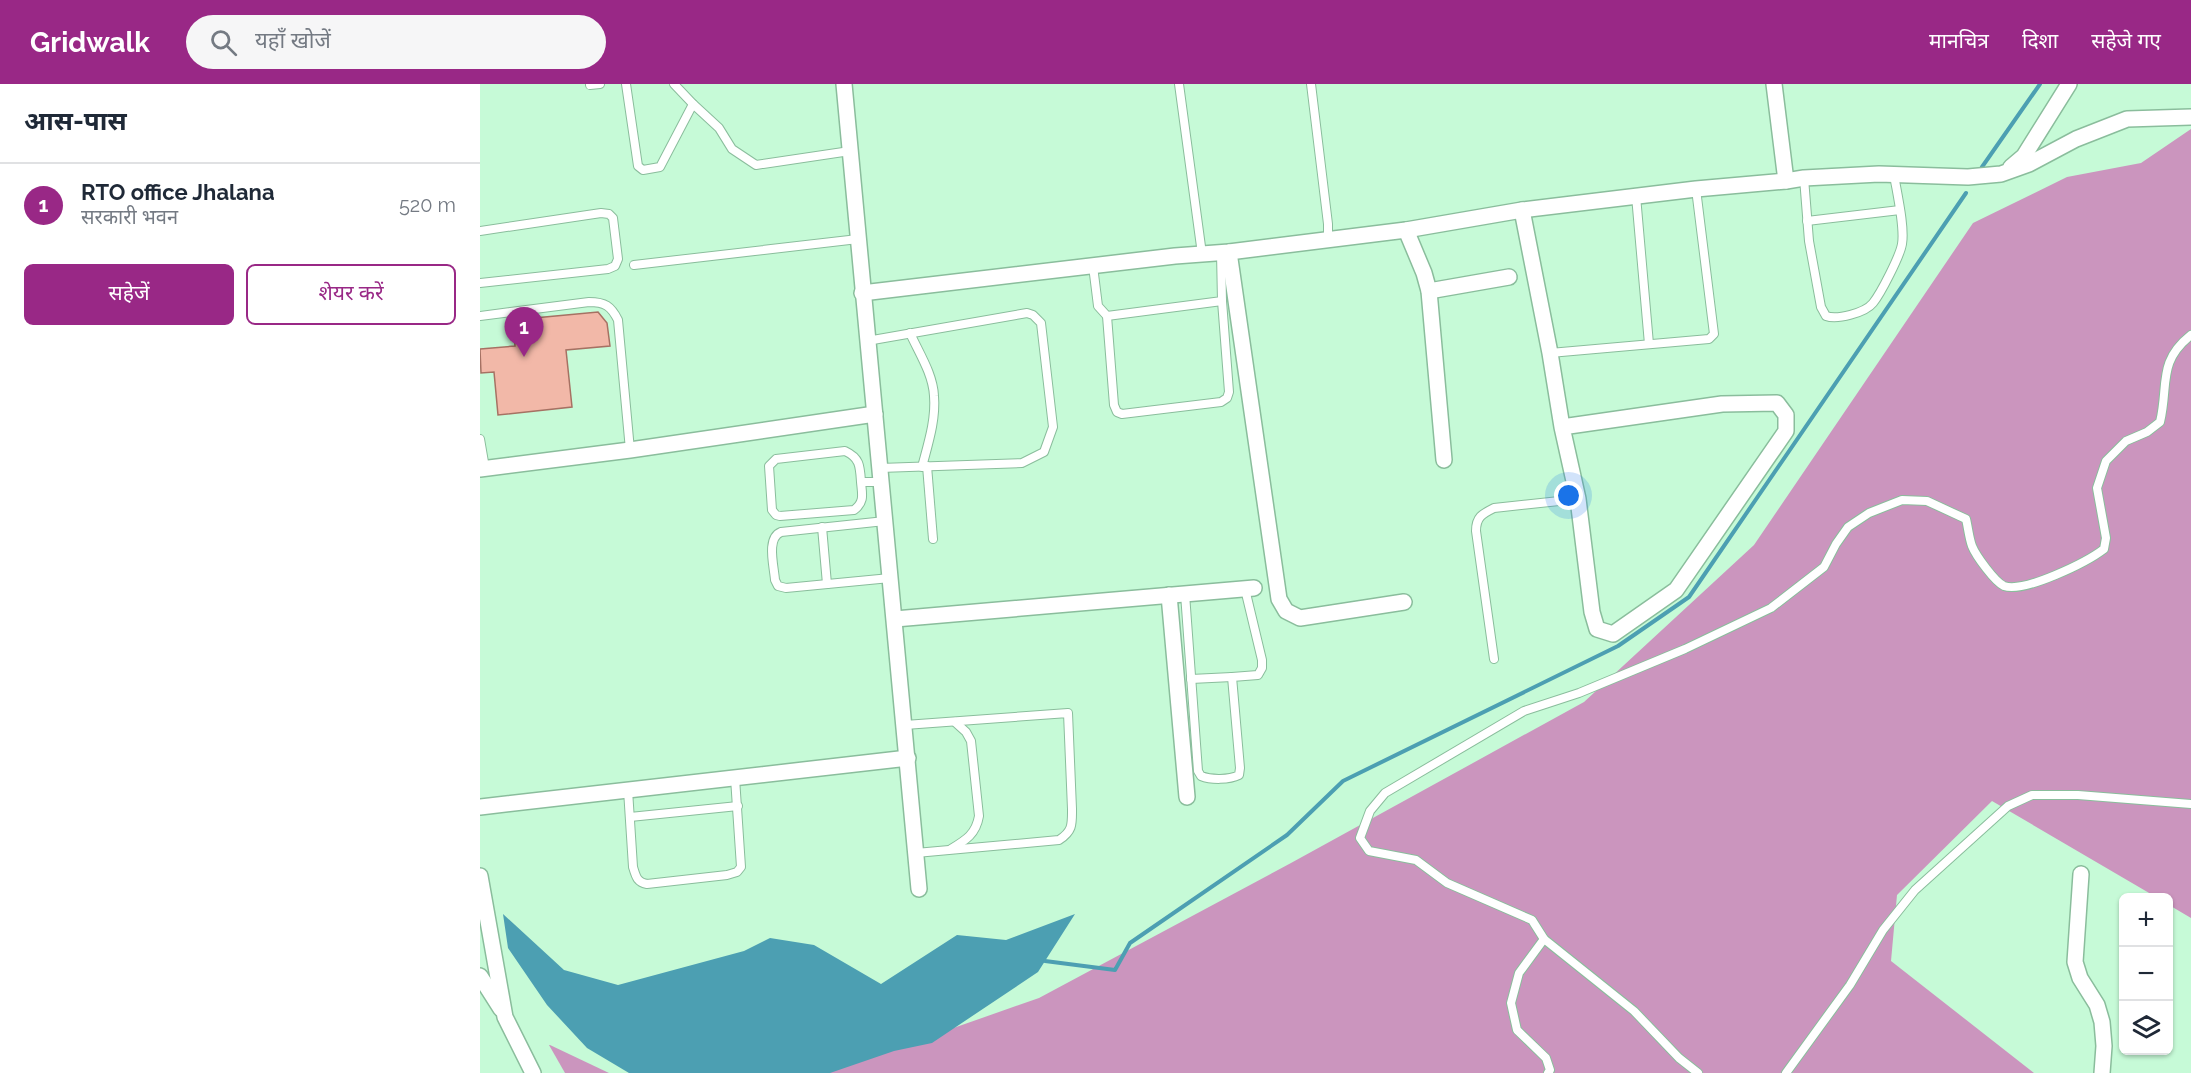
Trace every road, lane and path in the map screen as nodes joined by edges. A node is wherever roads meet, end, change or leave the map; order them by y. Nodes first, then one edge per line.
1 (600, 84) edge
2 (626, 84) edge
3 (674, 84) edge
4 (844, 84) edge
5 (1179, 84) edge
6 (1311, 84) edge
7 (1774, 84) edge
8 (2069, 84) edge
9 (590, 85) edge
10 (693, 104) junction
11 (2191, 117) edge
12 (850, 151) junction
13 (2001, 174) junction
14 (1894, 175) junction
15 (1804, 178) junction
16 (1786, 181) junction
17 (1696, 189) junction
18 (1636, 196) junction
19 (1522, 210) junction
20 (1900, 210) junction
21 (1808, 221) junction
22 (1406, 230) junction
23 (480, 231) edge
24 (858, 239) junction
25 (1328, 240) junction
26 (1225, 252) junction
27 (1202, 254) junction
28 (634, 264) dead end
29 (1093, 266) junction
30 (1509, 277) dead end
31 (480, 283) edge
32 (1429, 291) junction
33 (862, 293) junction
34 (1222, 301) junction
35 (480, 316) edge
36 (1107, 316) junction
37 (910, 333) junction
38 (2191, 335) edge
39 (867, 341) junction
40 (1649, 344) junction
41 (1550, 354) junction
42 (875, 414) junction
43 (1562, 427) junction
44 (480, 439) edge
45 (630, 450) junction
46 (1444, 460) dead end
47 (925, 466) junction
48 (483, 468) edge
49 (881, 475) junction
50 (861, 482) junction
51 (1578, 499) junction
52 (885, 521) junction
53 (822, 527) junction
54 (933, 539) dead end
55 (891, 578) junction
56 (827, 584) junction
57 (1250, 588) joint
58 (1185, 594) junction
59 (1169, 595) junction
60 (1404, 602) dead end
61 (894, 619) junction
62 (1494, 658) dead end
63 (1232, 677) junction
64 (1191, 680) junction
65 (955, 722) junction
66 (905, 725) junction
67 (908, 758) junction
68 (735, 778) junction
69 (628, 790) junction
70 (1187, 797) dead end
71 (2191, 804) edge
72 (738, 806) junction
73 (480, 807) edge
74 (630, 817) junction
75 (950, 850) junction
76 (916, 853) junction
77 (2081, 874) dead end
78 (480, 876) edge
79 (919, 889) dead end
80 (1544, 939) junction
81 (480, 976) edge
82 (505, 1017) junction
83 (533, 1073) edge
84 (1548, 1073) edge
85 (1698, 1073) edge
86 (1786, 1073) edge
87 (2102, 1073) edge

1 - 9 lane
2 - 10 lane
3 - 10 lane
4 - 12 street
5 - 27 lane
6 - 25 lane
7 - 16 street
8 - 13 street
10 - 12 lane
11 - 13 street
12 - 24 street
13 - 14 street
14 - 15 street
14 - 20 lane
15 - 16 street
15 - 21 lane
16 - 17 street
17 - 18 street
17 - 40 lane
18 - 19 street
18 - 40 lane
19 - 22 street
19 - 41 street
20 - 21 lane
20 - 21 lane
22 - 25 street
22 - 32 street
23 - 31 lane
24 - 28 lane
24 - 33 street
25 - 26 street
26 - 27 street
26 - 34 lane
26 - 60 street
27 - 29 street
29 - 33 street
29 - 36 lane
30 - 32 street
32 - 46 street
33 - 39 street
34 - 36 lane
34 - 36 lane
35 - 45 lane
37 - 39 lane
37 - 47 lane
37 - 47 lane
38 - 80 lane
39 - 42 street
40 - 41 lane
41 - 43 street
42 - 45 street
42 - 49 street
43 - 51 street
43 - 51 street
44 - 48 lane
45 - 48 street
47 - 49 lane
47 - 54 lane
49 - 50 lane
49 - 52 street
50 - 50 lane
51 - 62 lane
52 - 53 lane
52 - 55 street
53 - 56 lane
53 - 56 lane
55 - 56 lane
55 - 61 street
57 - 58 street
57 - 63 lane
58 - 59 street
58 - 64 lane
59 - 61 street
59 - 70 street
61 - 66 street
63 - 64 lane
63 - 64 lane
65 - 66 lane
65 - 75 lane
65 - 75 lane
66 - 67 street
67 - 68 street
67 - 76 street
68 - 69 street
68 - 72 lane
69 - 73 street
69 - 74 lane
71 - 86 lane
72 - 74 lane
72 - 74 lane
75 - 76 lane
76 - 79 street
77 - 87 street
78 - 82 street
80 - 84 lane
80 - 85 lane
81 - 82 street
82 - 83 street

